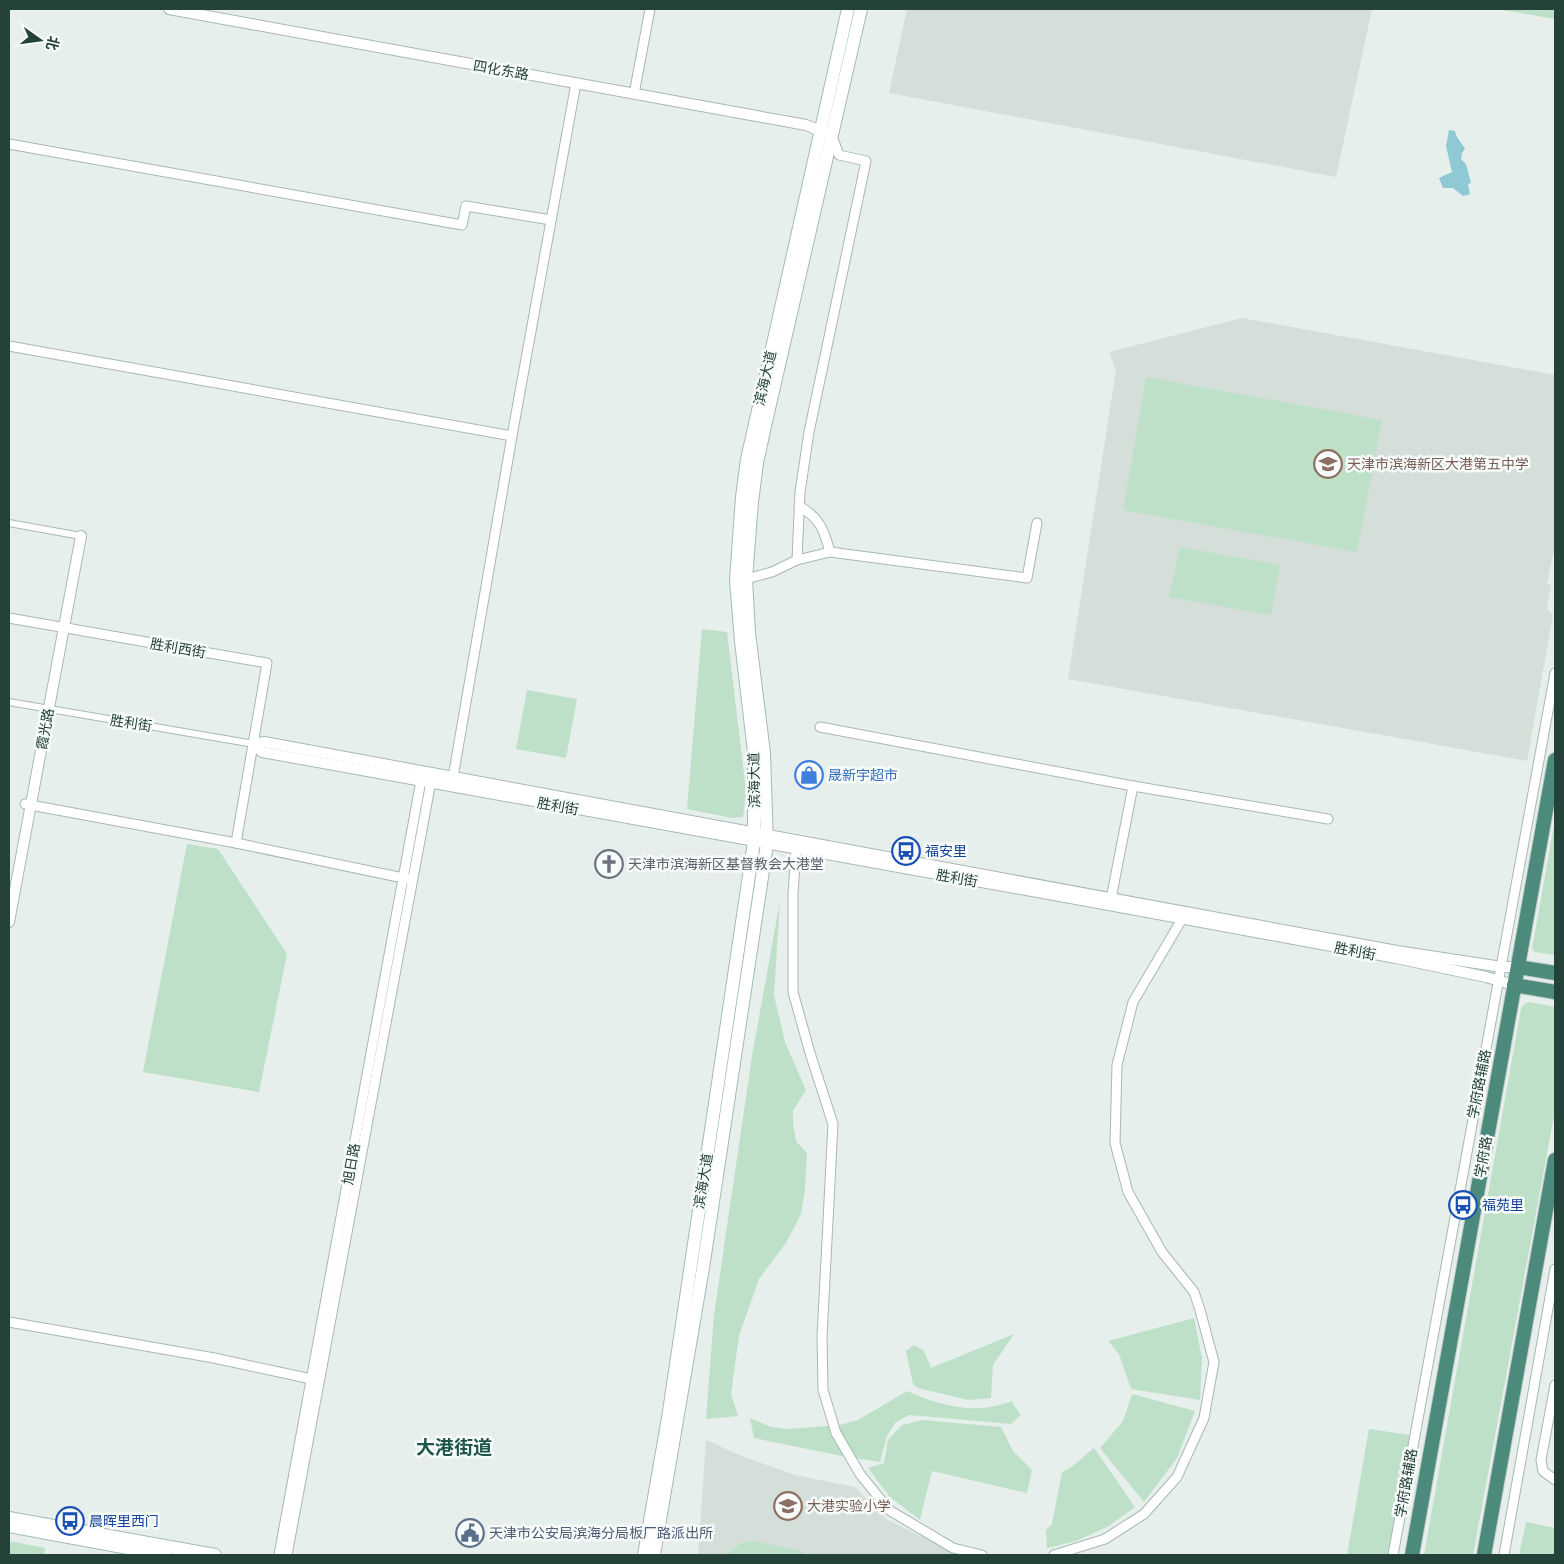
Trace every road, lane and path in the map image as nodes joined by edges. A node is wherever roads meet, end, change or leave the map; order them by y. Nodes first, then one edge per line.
1 (169, 9) edge
2 (650, 9) edge
3 (848, 9) edge
4 (861, 9) edge
5 (576, 83) junction
6 (634, 94) junction
7 (827, 133) junction
8 (9, 144) edge
9 (551, 220) junction
10 (9, 346) edge
11 (512, 436) junction
12 (799, 506) junction
13 (9, 523) edge
14 (1036, 523) dead end
15 (78, 536) joint
16 (830, 552) junction
17 (797, 560) junction
18 (746, 579) junction
19 (9, 618) edge
20 (61, 627) junction
21 (1555, 673) edge
22 (9, 702) edge
23 (46, 709) junction
24 (820, 727) dead end
25 (254, 744) junction
26 (1555, 760) edge
27 (427, 778) junction
28 (452, 782) junction
29 (1133, 786) junction
30 (28, 805) junction
31 (1328, 819) dead end
32 (761, 839) junction
33 (236, 843) junction
34 (796, 850) junction
35 (404, 878) junction
36 (413, 880) junction
37 (9, 890) edge
38 (1110, 901) junction
39 (1184, 915) junction
40 (9, 922) edge
41 (1502, 967) junction
42 (1518, 967) junction
43 (1555, 973) edge
44 (1500, 981) junction
45 (1514, 985) junction
46 (1555, 992) edge
47 (1555, 1160) edge
48 (1555, 1269) edge
49 (9, 1322) edge
50 (315, 1379) junction
51 (1555, 1385) edge
52 (1555, 1480) edge
53 (9, 1518) edge
54 (9, 1526) edge
55 (166, 1555) edge
56 (215, 1555) edge
57 (280, 1555) edge
58 (287, 1555) edge
59 (644, 1555) edge
60 (654, 1555) edge
61 (982, 1555) edge
62 (1054, 1555) edge
63 (1393, 1555) edge
64 (1412, 1555) edge
65 (1484, 1555) edge
66 (1504, 1555) edge

1 - 5 street, 四化东路
2 - 6 street
3 - 7 main road, 滨海大道
4 - 7 main road, 滨海大道
5 - 6 street, 四化东路
5 - 9 street
6 - 7 street, 四化东路
7 - 12 street
7 - 18 main road, 滨海大道
7 - 32 main road, 滨海大道
8 - 9 street
9 - 11 street
10 - 11 street
11 - 28 street
12 - 16 street
12 - 17 street
13 - 15 street
14 - 16 street
15 - 20 street, 霞光路
16 - 17 street
17 - 18 street
18 - 32 main road, 滨海大道
19 - 20 street, 胜利西街
20 - 23 street, 霞光路
20 - 25 street, 胜利西街
21 - 41 street, 学府路辅路
22 - 23 street, 胜利街
23 - 25 street, 胜利街
23 - 30 street, 霞光路
24 - 29 street
25 - 27 street, 胜利街
25 - 33 street
26 - 42 highway, 学府路
27 - 28 street, 胜利街
27 - 35 street, 旭日路
27 - 36 street, 旭日路
28 - 32 street, 胜利街
29 - 31 street
29 - 38 street
30 - 33 street
30 - 37 street, 霞光路
30 - 40 street, 霞光路
32 - 34 street, 胜利街
32 - 38 street, 胜利街
32 - 59 main road, 滨海大道
32 - 60 main road, 滨海大道
33 - 35 street
34 - 38 street, 胜利街
34 - 61 street
35 - 36 street
35 - 50 street, 旭日路
36 - 50 street, 旭日路
38 - 39 street, 胜利街
39 - 41 street, 胜利街
39 - 44 street, 胜利街
39 - 62 street
41 - 42 street, 胜利街
41 - 44 street, 学府路辅路
42 - 43 highway
42 - 45 highway, 学府路
44 - 45 street, 胜利街
44 - 63 street, 学府路辅路
45 - 46 highway
45 - 64 highway, 学府路
47 - 65 highway
48 - 66 street
49 - 50 street
50 - 57 street, 旭日路
50 - 58 street, 旭日路
51 - 52 street
53 - 56 main road
54 - 55 main road

